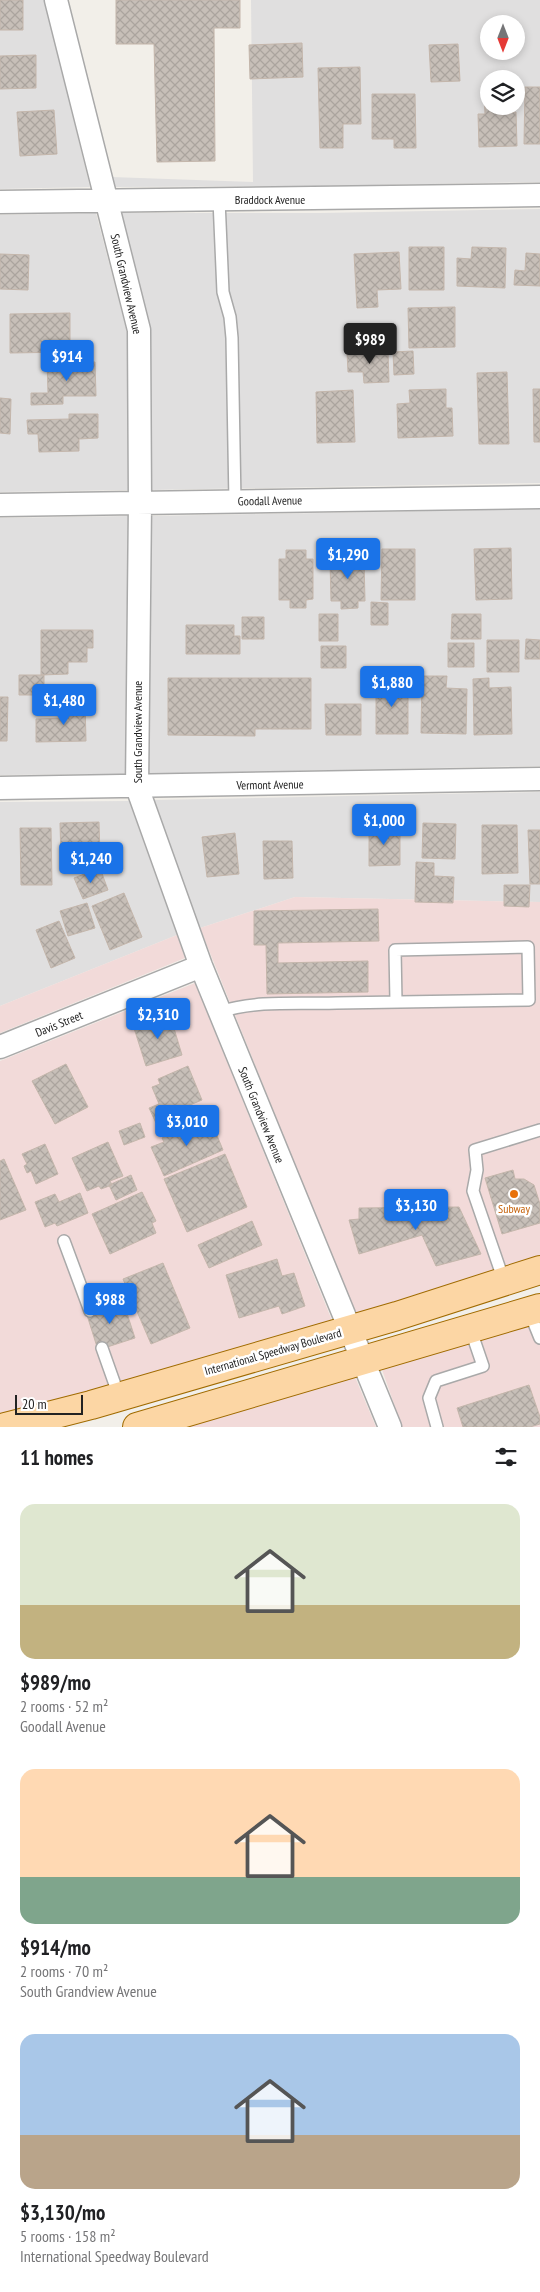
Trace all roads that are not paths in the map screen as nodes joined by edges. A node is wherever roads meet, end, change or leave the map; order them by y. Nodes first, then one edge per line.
1 (56, 0) edge
2 (540, 196) edge
3 (105, 200) junction
4 (219, 200) junction
5 (0, 202) edge
6 (540, 496) edge
7 (235, 502) junction
8 (140, 503) junction
9 (0, 505) edge
10 (540, 779) edge
11 (0, 788) edge
12 (137, 788) junction
13 (201, 966) junction
14 (396, 1002) junction
15 (219, 1012) junction
16 (0, 1047) edge
17 (540, 1130) edge
18 (64, 1241) dead end
19 (540, 1270) edge
20 (504, 1281) junction
21 (534, 1310) edge
22 (90, 1311) dead end
23 (470, 1328) junction
24 (349, 1330) junction
25 (540, 1338) edge
26 (102, 1348) dead end
27 (362, 1362) junction
28 (119, 1396) junction
29 (5, 1427) edge
30 (137, 1427) edge
31 (390, 1427) edge
32 (438, 1427) edge

1 - 3 street, South Grandview Avenue
2 - 4 street, Braddock Avenue
3 - 4 street, Braddock Avenue
3 - 5 street, Braddock Avenue
3 - 8 street, South Grandview Avenue
4 - 7 lane
6 - 7 street, Goodall Avenue
7 - 8 street, Goodall Avenue
8 - 9 street, Goodall Avenue
8 - 12 street, South Grandview Avenue
10 - 12 street, Vermont Avenue
11 - 12 street, Vermont Avenue
12 - 13 street, South Grandview Avenue
13 - 15 street, South Grandview Avenue
13 - 16 street, Davis Street
14 - 14 lane
14 - 15 lane
15 - 24 street, South Grandview Avenue
17 - 20 lane
18 - 22 lane
19 - 20 main road, International Speedway Boulevard
20 - 24 main road, International Speedway Boulevard
21 - 23 main road
21 - 25 lane
23 - 27 main road
23 - 32 lane
24 - 27 street, South Grandview Avenue
24 - 28 main road, International Speedway Boulevard
26 - 28 lane
27 - 30 main road
27 - 31 street, South Grandview Avenue
28 - 29 main road, International Speedway Boulevard

